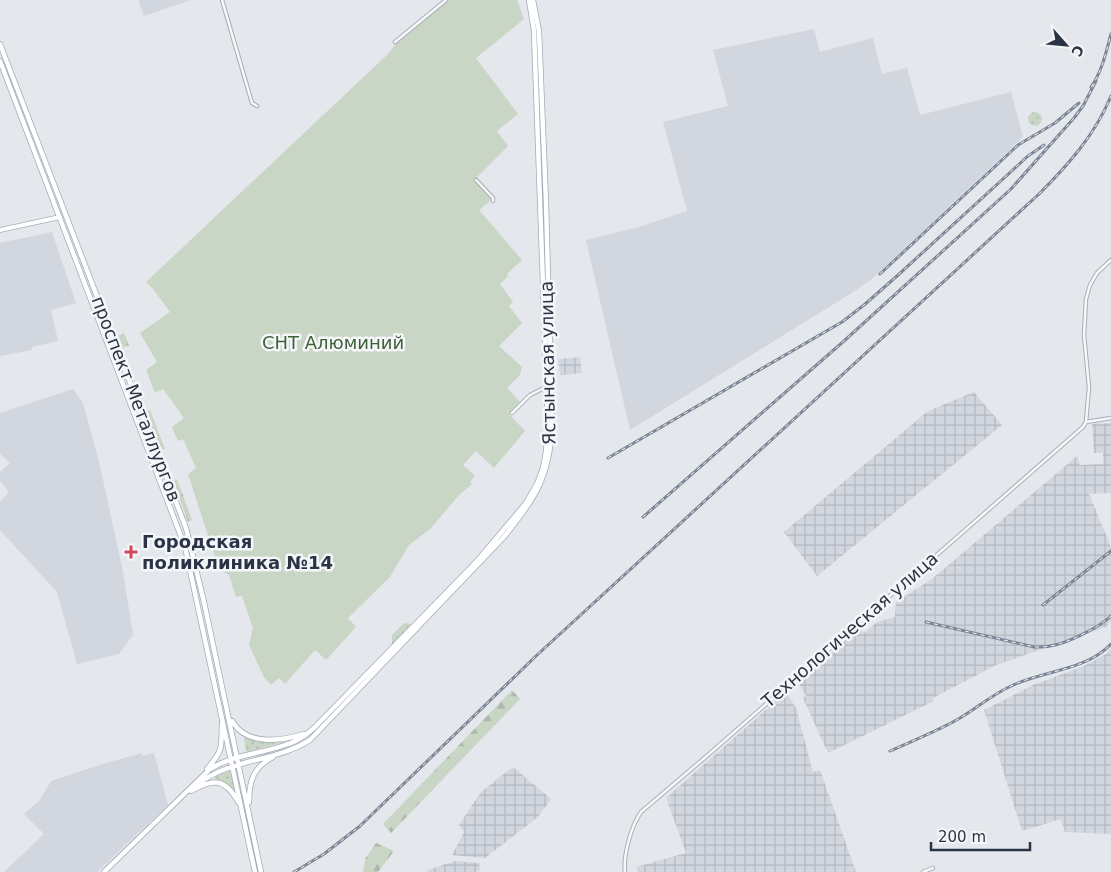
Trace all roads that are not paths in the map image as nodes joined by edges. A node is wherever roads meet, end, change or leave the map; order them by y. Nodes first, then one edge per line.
1 (222, 0) edge
2 (446, 0) edge
3 (529, 0) edge
4 (533, 0) edge
5 (395, 42) dead end
6 (0, 44) edge
7 (1, 50) edge
8 (6, 60) junction
9 (0, 61) edge
10 (257, 106) dead end
11 (476, 180) dead end
12 (493, 200) dead end
13 (65, 215) junction
14 (60, 217) junction
15 (0, 230) edge
16 (1111, 260) edge
17 (546, 387) junction
18 (512, 413) dead end
19 (1111, 418) edge
20 (1086, 422) junction
21 (229, 715) junction
22 (223, 716) junction
23 (314, 728) junction
24 (280, 754) junction
25 (238, 757) junction
26 (232, 758) junction
27 (239, 764) junction
28 (233, 766) junction
29 (187, 793) junction
30 (242, 808) junction
31 (248, 811) junction
32 (933, 868) dead end
33 (104, 872) edge
34 (255, 872) edge
35 (261, 872) edge
36 (625, 872) edge
37 (923, 872) edge

1 - 10 street
2 - 5 street
3 - 17 main road, Ястынская улица
4 - 24 main road, Ястынская улица
6 - 7 main road, проспект Металлургов
7 - 8 main road, проспект Металлургов
8 - 9 main road
8 - 13 main road, проспект Металлургов
9 - 14 main road, проспект Металлургов
11 - 12 street
13 - 14 main road
13 - 21 main road, проспект Металлургов
14 - 15 main road
14 - 22 main road, проспект Металлургов
16 - 20 street
17 - 18 street
17 - 23 main road, Ястынская улица
19 - 20 street
20 - 36 street, Технологическая улица
21 - 23 main road
21 - 25 main road, проспект Металлургов
22 - 26 main road, проспект Металлургов
22 - 29 main road
23 - 25 main road, Ястынская улица
24 - 27 main road, Ястынская улица
24 - 31 main road
25 - 26 main road, Ястынская улица
25 - 27 main road, проспект Металлургов
26 - 28 main road, проспект Металлургов
26 - 29 main road, Ястынская улица
27 - 28 main road, Ястынская улица
27 - 31 main road, проспект Металлургов
28 - 29 main road, Ястынская улица
28 - 30 main road, проспект Металлургов
29 - 30 main road
29 - 33 main road
30 - 34 main road, проспект Металлургов
31 - 35 main road
32 - 37 street

